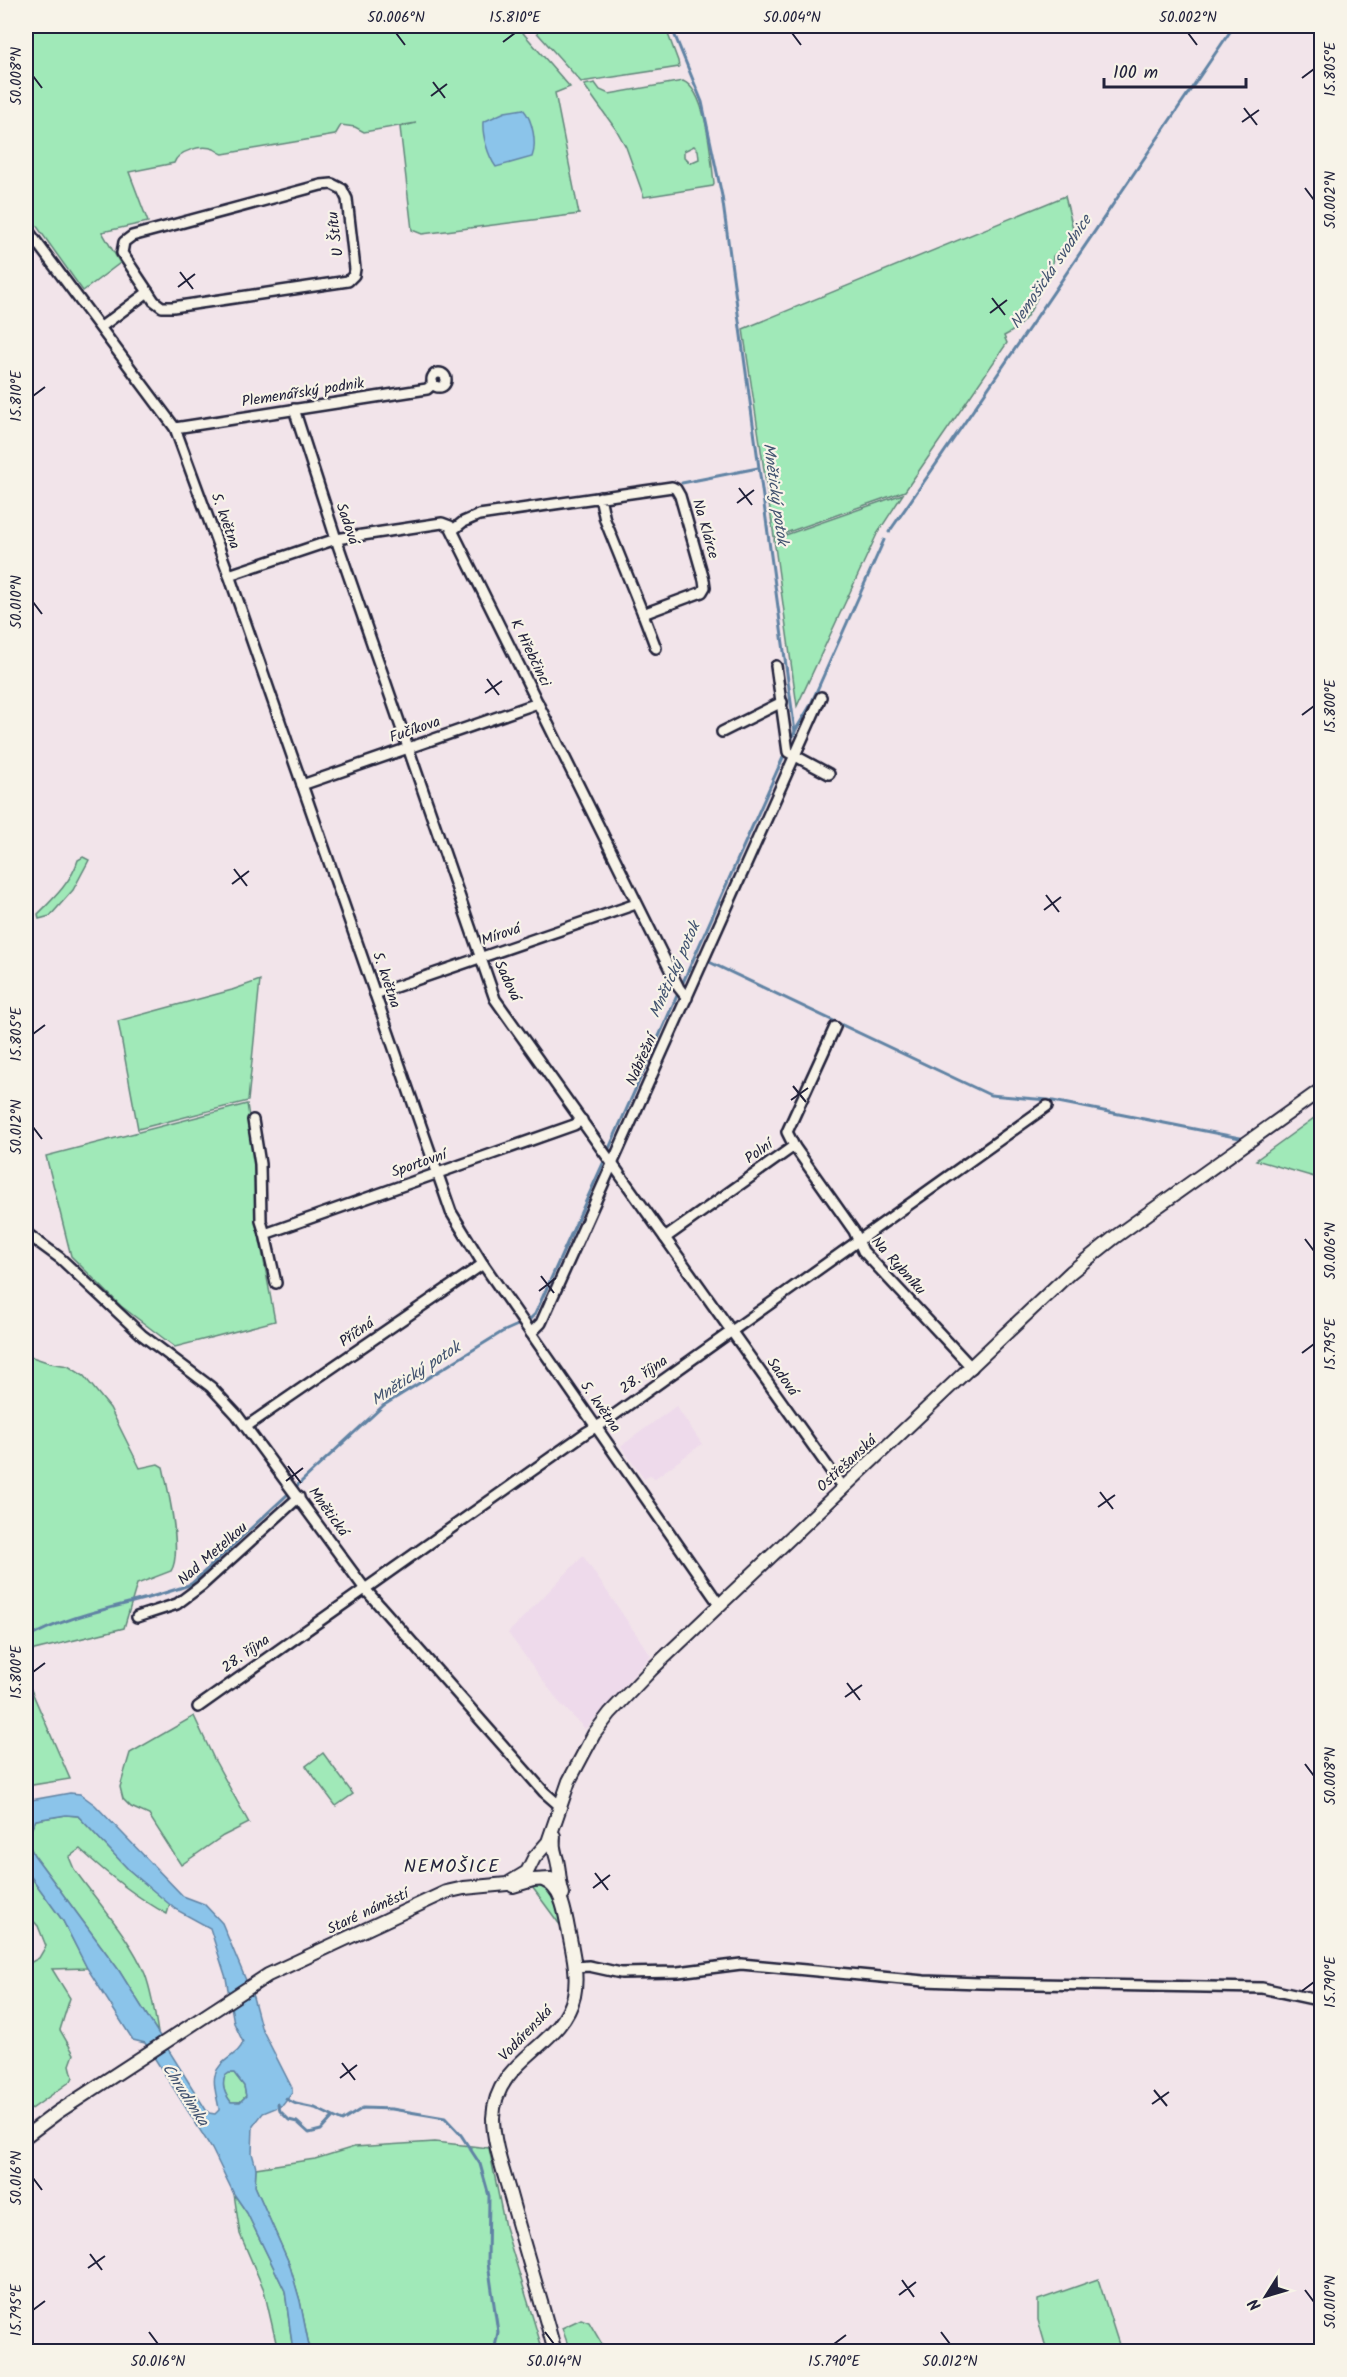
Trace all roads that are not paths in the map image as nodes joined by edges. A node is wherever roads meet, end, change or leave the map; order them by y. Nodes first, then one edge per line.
1 (26, 228) edge
2 (148, 292) junction
3 (101, 327) junction
4 (449, 384) dead end
5 (294, 409) junction
6 (175, 428) junction
7 (600, 496) junction
8 (453, 530) junction
9 (336, 539) junction
10 (229, 575) junction
11 (643, 614) junction
12 (656, 648) dead end
13 (776, 666) dead end
14 (821, 698) dead end
15 (782, 702) junction
16 (538, 703) junction
17 (722, 732) dead end
18 (408, 748) junction
19 (794, 757) junction
20 (829, 774) dead end
21 (302, 785) junction
22 (636, 904) junction
23 (480, 958) junction
24 (375, 994) junction
25 (683, 994) junction
26 (835, 1027) dead end
27 (1322, 1089) edge
28 (1047, 1107) dead end
29 (253, 1120) dead end
30 (582, 1120) junction
31 (794, 1146) junction
32 (608, 1158) junction
33 (437, 1173) junction
34 (26, 1233) edge
35 (265, 1234) junction
36 (665, 1238) junction
37 (858, 1242) junction
38 (483, 1264) junction
39 (276, 1283) dead end
40 (530, 1332) junction
41 (732, 1332) junction
42 (972, 1368) junction
43 (248, 1426) junction
44 (596, 1427) junction
45 (843, 1488) junction
46 (299, 1497) junction
47 (365, 1589) junction
48 (719, 1604) junction
49 (137, 1617) dead end
50 (198, 1707) dead end
51 (559, 1810) junction
52 (534, 1860) junction
53 (558, 1864) junction
54 (543, 1881) junction
55 (492, 1886) junction
56 (565, 1913) junction
57 (574, 1967) junction
58 (1322, 2001) edge
59 (26, 2136) edge
60 (555, 2352) edge

1 - 3 street, 5. května
2 - 2 street, U Štítu
2 - 3 street
3 - 6 street, 5. května
4 - 5 street, Plemenářský podnik
5 - 6 street, Plemenářský podnik
5 - 9 street, Sadová
6 - 10 street, 5. května
7 - 8 street, Na Klárce
7 - 11 street
7 - 11 street, Na Klárce
8 - 9 street
8 - 16 street, K Hřebčinci
9 - 10 street
9 - 18 street, Sadová
10 - 21 street, 5. května
11 - 12 street
13 - 15 street
14 - 19 street, Nábřežní
15 - 17 street
15 - 19 street
16 - 18 street, Fučíkova
16 - 22 street, K Hřebčinci
18 - 21 street, Fučíkova
18 - 23 street, Sadová
19 - 20 street
19 - 25 street, Nábřežní
21 - 24 street, 5. května
22 - 23 street, Mírová
22 - 25 street, K Hřebčinci
23 - 24 street, Mírová
23 - 30 street, Sadová
24 - 33 street, 5. května
25 - 32 street, Nábřežní
26 - 31 street, Polní
27 - 42 street, Ostřešanská
28 - 37 street, 28. října
29 - 35 street
30 - 32 street, Sadová
30 - 33 street, Sportovní
31 - 36 street, Polní
31 - 37 street, Na Rybníku
32 - 36 street, Sadová
32 - 40 street, Nábřežní
33 - 35 street, Sportovní
33 - 38 street, 5. května
34 - 43 street, Mnětická
35 - 39 street
36 - 41 street, Sadová
37 - 41 street, 28. října
37 - 42 street, Na Rybníku
38 - 40 street, 5. května
38 - 43 street, Příčná
40 - 44 street, 5. května
41 - 44 street, 28. října
41 - 45 street, Sadová
42 - 45 street, Ostřešanská
43 - 46 street, Mnětická
44 - 47 street, 28. října
44 - 48 street, 5. května
45 - 48 street, Ostřešanská
46 - 47 street, Mnětická
46 - 49 street, Nad Metelkou
47 - 50 street, 28. října
47 - 51 street, Mnětická
48 - 51 street, Ostřešanská
51 - 52 street, Staré náměstí
51 - 53 street
52 - 53 street
52 - 54 street
52 - 55 street, Staré náměstí
53 - 54 street, Staré náměstí
53 - 56 street, Vodárenská
54 - 55 street, Staré náměstí
54 - 56 street, Vodárenská
55 - 59 street, Staré náměstí
56 - 57 street, Vodárenská
57 - 58 street
57 - 60 street, Vodárenská

